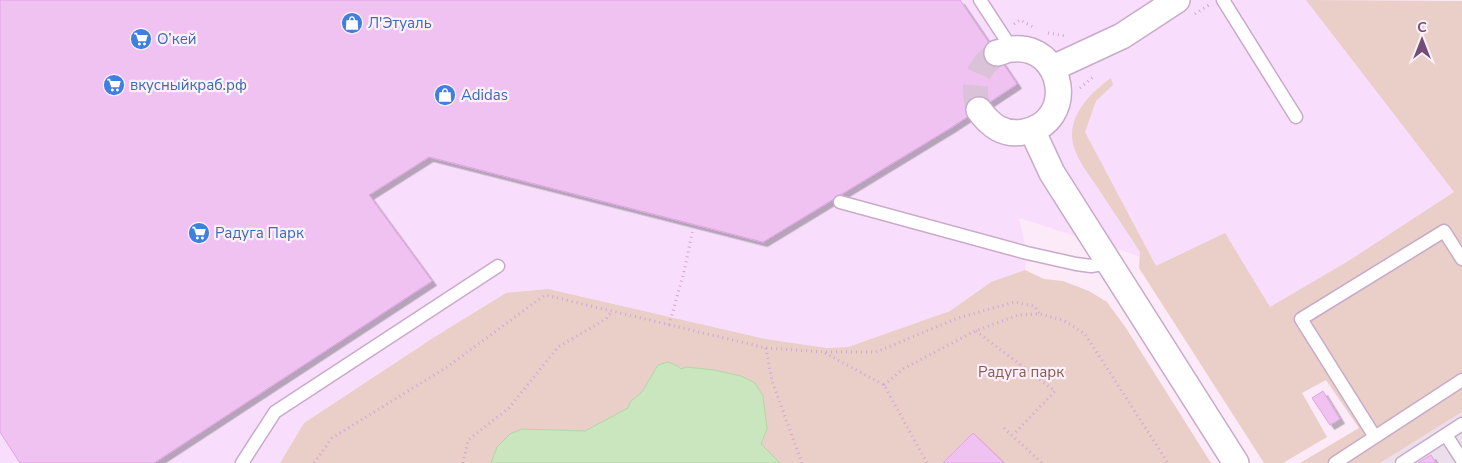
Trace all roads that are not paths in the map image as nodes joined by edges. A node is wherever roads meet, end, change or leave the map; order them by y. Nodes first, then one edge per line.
1 (980, 0) edge
2 (1223, 0) edge
3 (1185, 8) edge
4 (1004, 51) joint
5 (1053, 68) junction
6 (979, 110) tunnel mouth
7 (1296, 116) dead end
8 (1032, 130) junction
9 (840, 202) dead end
10 (1462, 259) edge
11 (1108, 263) junction
12 (498, 266) dead end
13 (1462, 380) edge
14 (1462, 424) edge
15 (1446, 435) junction
16 (1375, 437) junction
17 (1462, 460) edge
18 (242, 463) edge
19 (1236, 463) edge
20 (1335, 463) edge
21 (1402, 463) edge

1 - 4 lane
2 - 7 lane
3 - 5 street
4 - 5 street
5 - 8 street
6 - 8 street
8 - 11 street
9 - 11 lane
10 - 16 lane
11 - 19 street
12 - 18 lane
13 - 16 lane
14 - 15 lane
15 - 17 lane
15 - 21 lane
16 - 20 lane

